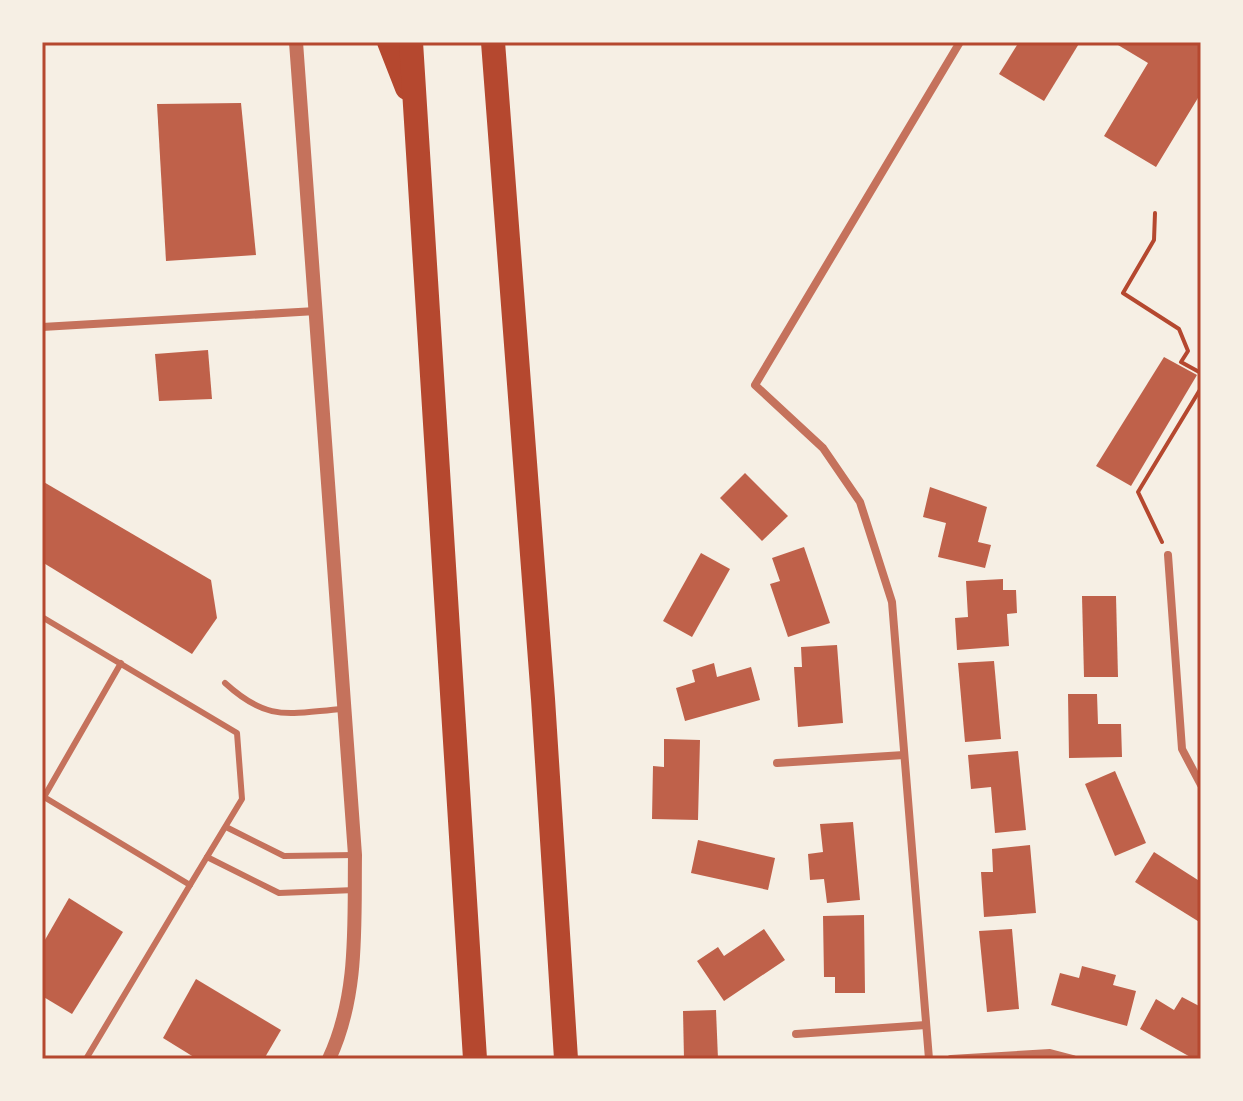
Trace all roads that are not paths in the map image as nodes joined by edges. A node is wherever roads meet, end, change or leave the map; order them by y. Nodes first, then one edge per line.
1 (296, 42) edge
2 (389, 42) edge
3 (411, 42) edge
4 (493, 42) edge
5 (960, 42) edge
6 (416, 110) junction
7 (316, 311) junction
8 (42, 327) edge
9 (1168, 555) road end
10 (42, 617) edge
11 (121, 663) junction
12 (225, 683) dead end
13 (344, 709) junction
14 (904, 755) junction
15 (777, 763) dead end
16 (1201, 785) edge
17 (226, 827) junction
18 (355, 855) junction
19 (207, 857) junction
20 (190, 885) junction
21 (355, 890) junction
22 (926, 1025) junction
23 (796, 1034) dead end
24 (86, 1059) edge
25 (329, 1059) edge
26 (475, 1059) edge
27 (566, 1059) edge
28 (929, 1059) edge
29 (951, 1059) edge
30 (1073, 1059) edge

1 - 7 street
2 - 6 highway
3 - 6 highway
4 - 27 highway
5 - 14 street
6 - 26 highway
7 - 8 street
7 - 13 street
9 - 16 street
10 - 11 lane
11 - 17 lane
11 - 20 lane
12 - 13 lane
13 - 18 street
14 - 15 street
14 - 22 street
17 - 18 lane
17 - 19 lane
18 - 21 street
19 - 20 lane
19 - 21 lane
20 - 24 lane
21 - 25 street
22 - 23 street
22 - 28 street
29 - 30 street

